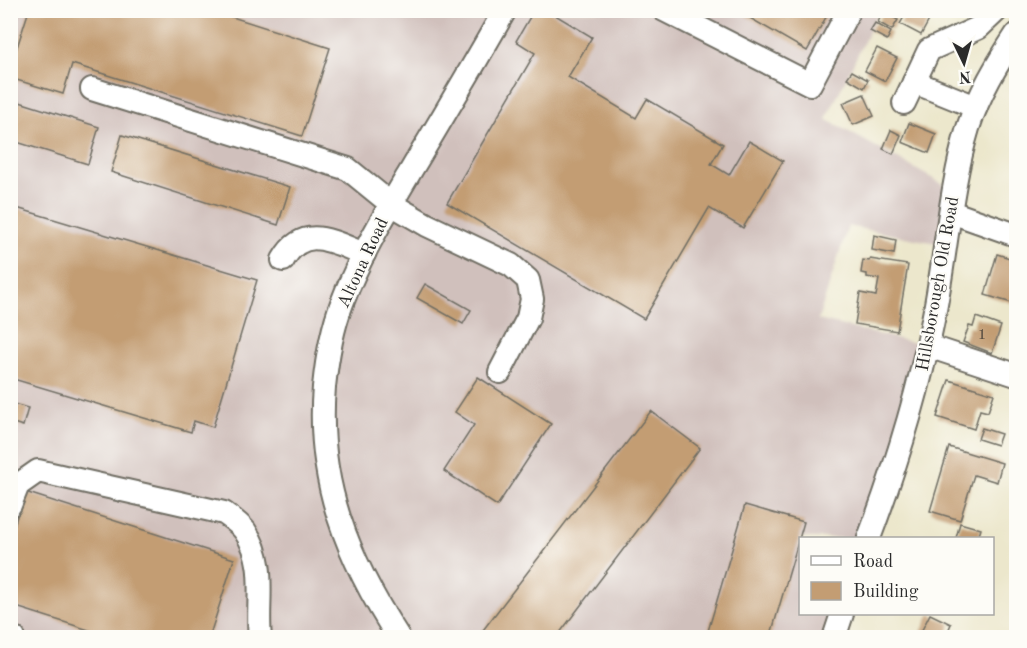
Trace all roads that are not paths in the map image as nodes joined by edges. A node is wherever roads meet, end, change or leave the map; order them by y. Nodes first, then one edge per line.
1 (506, 10) edge
2 (664, 10) edge
3 (849, 10) edge
4 (997, 10) edge
5 (1017, 35) edge
6 (914, 82) junction
7 (92, 89) dead end
8 (904, 104) dead end
9 (976, 107) junction
10 (391, 204) junction
11 (951, 212) junction
12 (1017, 235) edge
13 (364, 254) junction
14 (283, 260) dead end
15 (928, 346) junction
16 (500, 372) dead end
17 (1017, 375) edge
18 (10, 505) edge
19 (869, 537) edge
20 (842, 615) edge
21 (260, 638) edge
22 (399, 638) edge
23 (834, 638) edge

1 - 10 street, Altona Road
2 - 3 street
4 - 6 street
5 - 9 street, Hillsborough Old Road
6 - 8 street
6 - 9 street
7 - 10 street
9 - 11 street, Hillsborough Old Road
10 - 13 street, Altona Road
10 - 16 street
11 - 12 street
11 - 15 street, Hillsborough Old Road
13 - 14 street
13 - 22 street, Altona Road
15 - 17 street
15 - 19 street, Hillsborough Old Road
18 - 21 street
20 - 23 street

